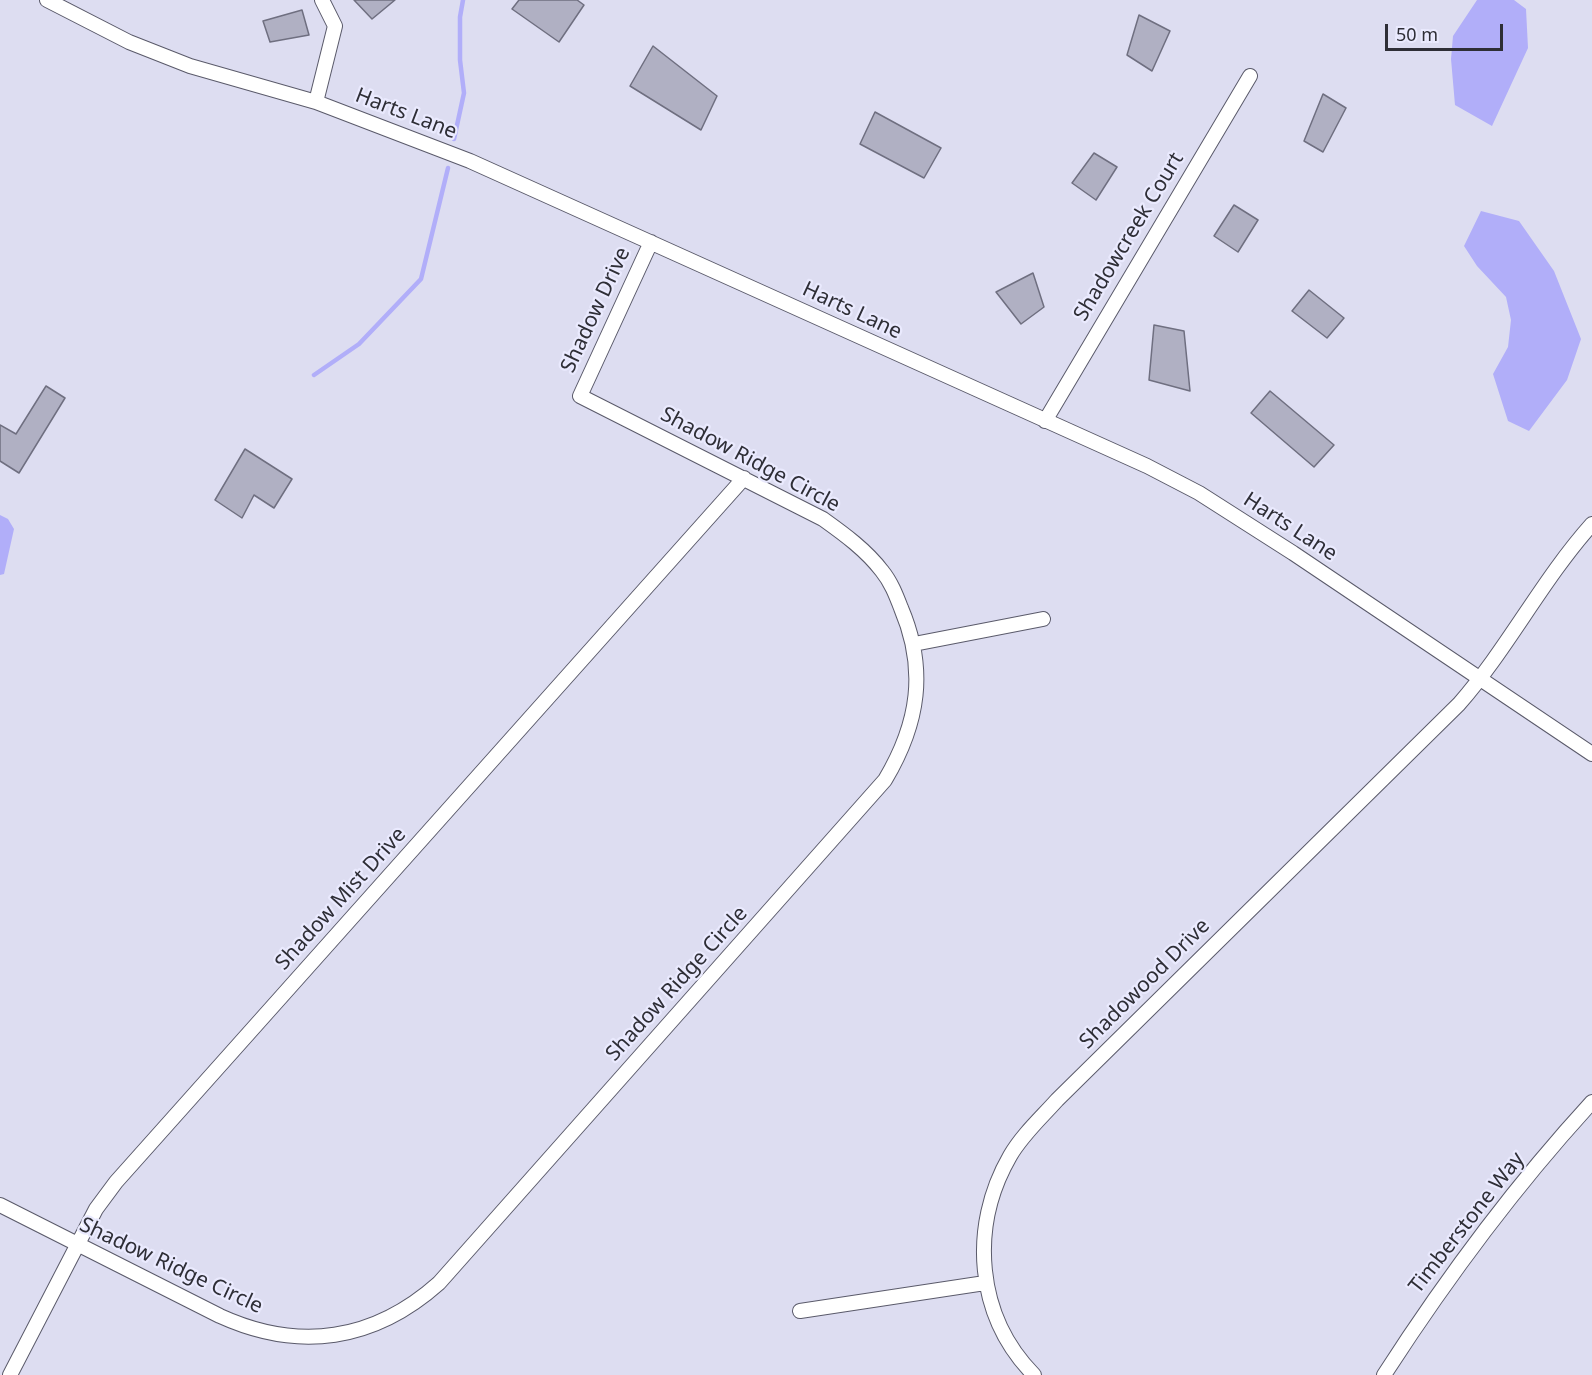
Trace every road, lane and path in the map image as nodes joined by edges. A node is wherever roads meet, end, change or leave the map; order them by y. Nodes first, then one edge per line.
1 (47, 0) edge
2 (322, 0) edge
3 (1250, 76) dead end
4 (316, 102) junction
5 (651, 242) junction
6 (580, 396) joint
7 (1045, 420) junction
8 (744, 478) junction
9 (1592, 524) edge
10 (1042, 619) dead end
11 (914, 644) junction
12 (1481, 679) junction
13 (1592, 754) edge
14 (1592, 1102) edge
15 (0, 1205) edge
16 (78, 1245) junction
17 (985, 1282) junction
18 (800, 1311) dead end
19 (10, 1375) edge
20 (1034, 1375) edge
21 (1384, 1375) edge

1 - 4 street, Harts Lane
2 - 4 street
3 - 7 street, Shadowcreek Court
4 - 5 street, Harts Lane
5 - 6 street, Shadow Drive
5 - 7 street, Harts Lane
6 - 8 street, Shadow Ridge Circle
7 - 12 street, Harts Lane
8 - 11 street, Shadow Ridge Circle
8 - 16 street, Shadow Mist Drive
9 - 12 street, Shadowood Drive
10 - 11 street
11 - 16 street, Shadow Ridge Circle
12 - 13 street, Harts Lane
12 - 17 street, Shadowood Drive
14 - 21 street, Timberstone Way
15 - 16 street, Shadow Ridge Circle
16 - 19 street, Shadow Mist Drive
17 - 18 street
17 - 20 street, Shadowood Drive

